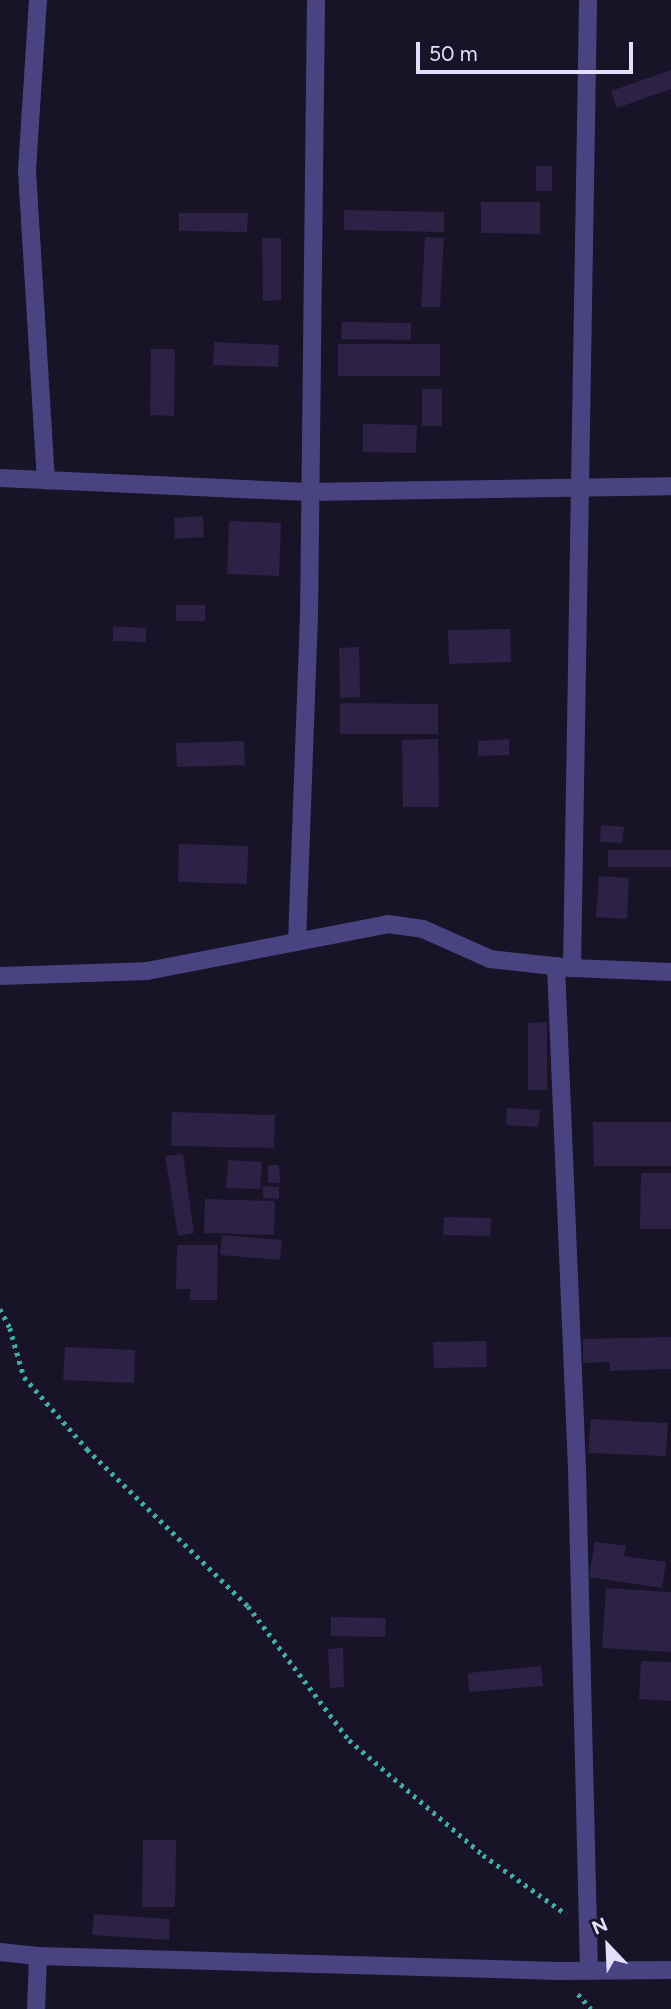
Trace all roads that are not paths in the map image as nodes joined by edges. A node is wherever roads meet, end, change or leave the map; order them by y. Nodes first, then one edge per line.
1 (38, 0) edge
2 (316, 0) edge
3 (588, 0) edge
4 (0, 478) edge
5 (46, 480) junction
6 (671, 486) edge
7 (580, 487) junction
8 (309, 492) junction
9 (297, 942) junction
10 (564, 967) junction
11 (671, 972) edge
12 (0, 976) edge
13 (0, 1952) edge
14 (38, 1956) junction
15 (671, 1970) edge
16 (589, 1971) junction
17 (36, 2009) edge

1 - 5 street
2 - 8 street
3 - 7 street
4 - 5 street
5 - 8 street
6 - 7 street
7 - 8 street
7 - 10 street
8 - 9 street
9 - 10 street
9 - 12 street
10 - 11 street
10 - 16 street
13 - 14 street
14 - 16 street
14 - 17 street
15 - 16 street

